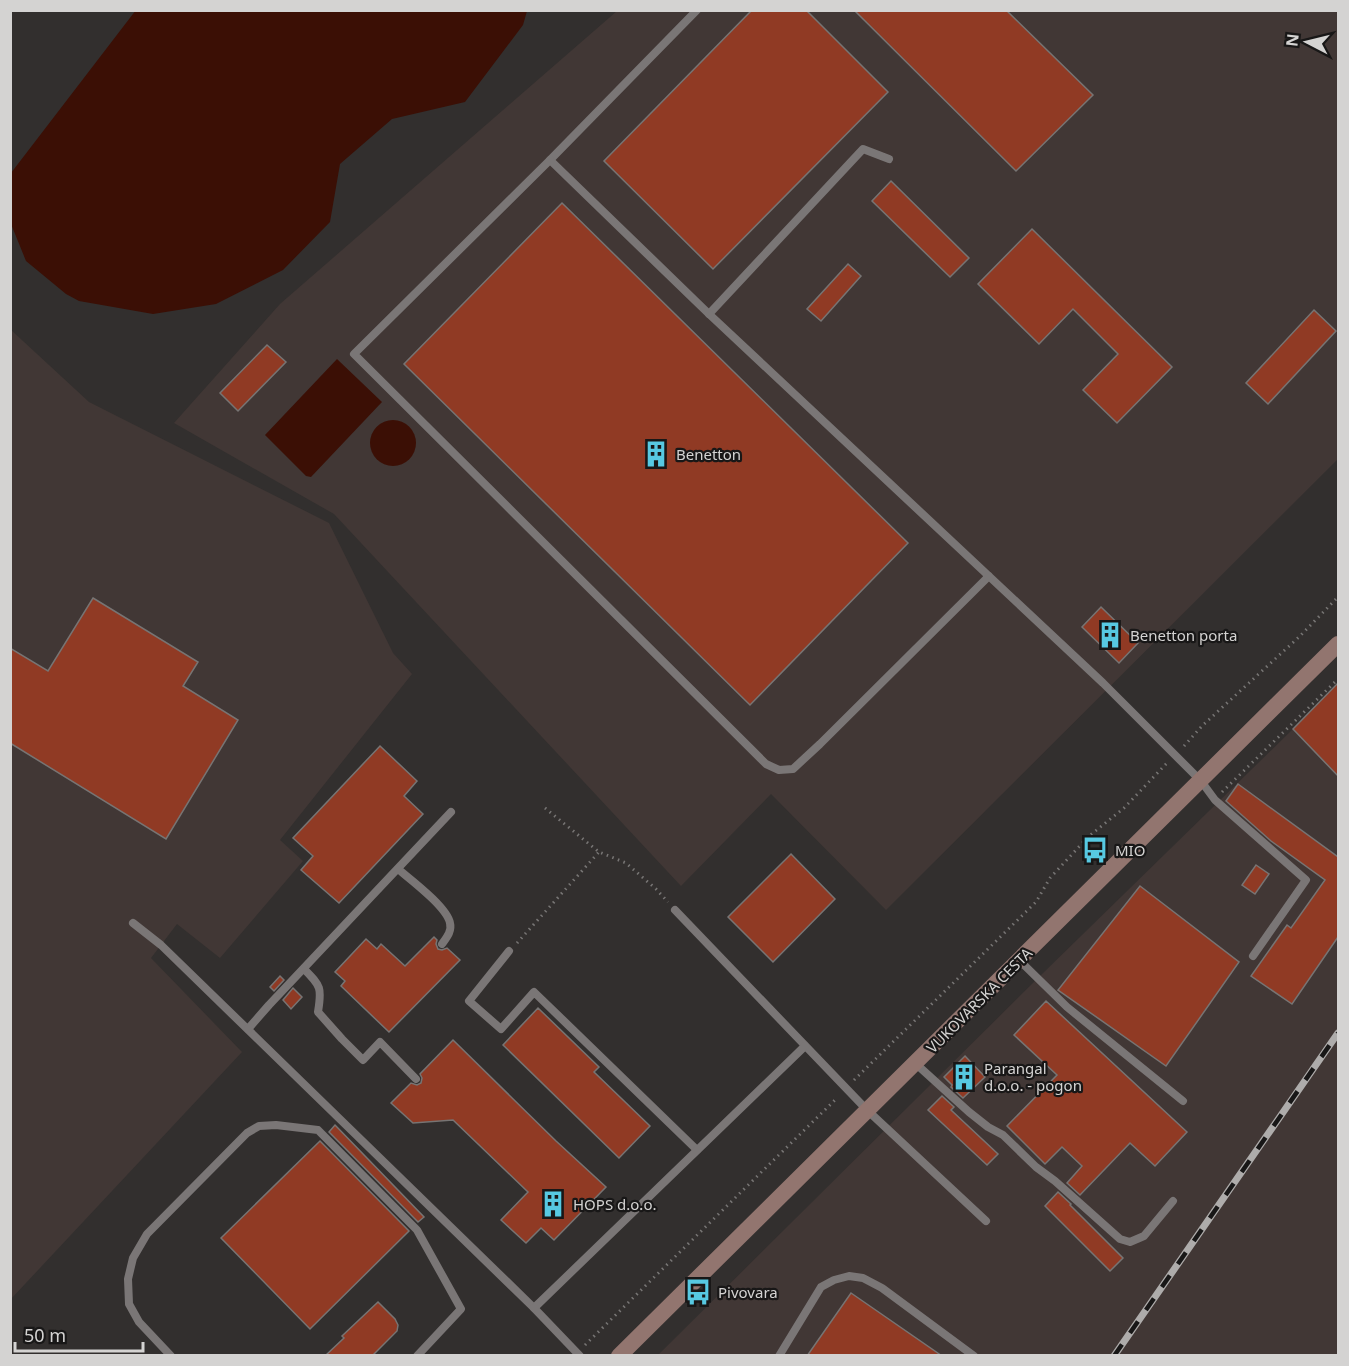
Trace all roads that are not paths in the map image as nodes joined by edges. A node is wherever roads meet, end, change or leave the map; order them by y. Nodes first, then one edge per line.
1 (697, 10) edge
2 (889, 159) dead end
3 (550, 160) junction
4 (709, 314) junction
5 (989, 576) junction
6 (1338, 644) edge
7 (1201, 781) junction
8 (451, 812) dead end
9 (398, 869) junction
10 (675, 909) road end
11 (133, 923) dead end
12 (442, 944) dead end
13 (510, 951) road end
14 (1253, 956) dead end
15 (1019, 960) junction
16 (304, 969) junction
17 (248, 1029) junction
18 (806, 1046) junction
19 (915, 1063) junction
20 (416, 1079) dead end
21 (1183, 1101) dead end
22 (867, 1110) junction
23 (697, 1150) junction
24 (1173, 1201) dead end
25 (986, 1221) dead end
26 (534, 1308) junction
27 (579, 1354) edge
28 (171, 1356) edge
29 (417, 1356) edge
30 (619, 1356) edge
31 (779, 1356) edge
32 (974, 1356) edge

1 - 3 lane
2 - 4 lane
3 - 4 lane
3 - 5 lane
4 - 5 lane
5 - 7 lane
6 - 7 main road, VUKOVARSKA CESTA
7 - 14 lane
7 - 15 main road, VUKOVARSKA CESTA
8 - 9 lane
9 - 12 lane
9 - 16 lane
10 - 18 lane
11 - 17 lane
13 - 23 lane
15 - 19 main road, VUKOVARSKA CESTA
15 - 21 lane
16 - 17 lane
16 - 20 lane
17 - 26 lane
18 - 22 lane
18 - 23 lane
19 - 22 main road, VUKOVARSKA CESTA
19 - 24 lane
22 - 25 lane
22 - 30 main road, VUKOVARSKA CESTA
23 - 26 lane
26 - 27 lane
28 - 29 lane
31 - 32 lane

